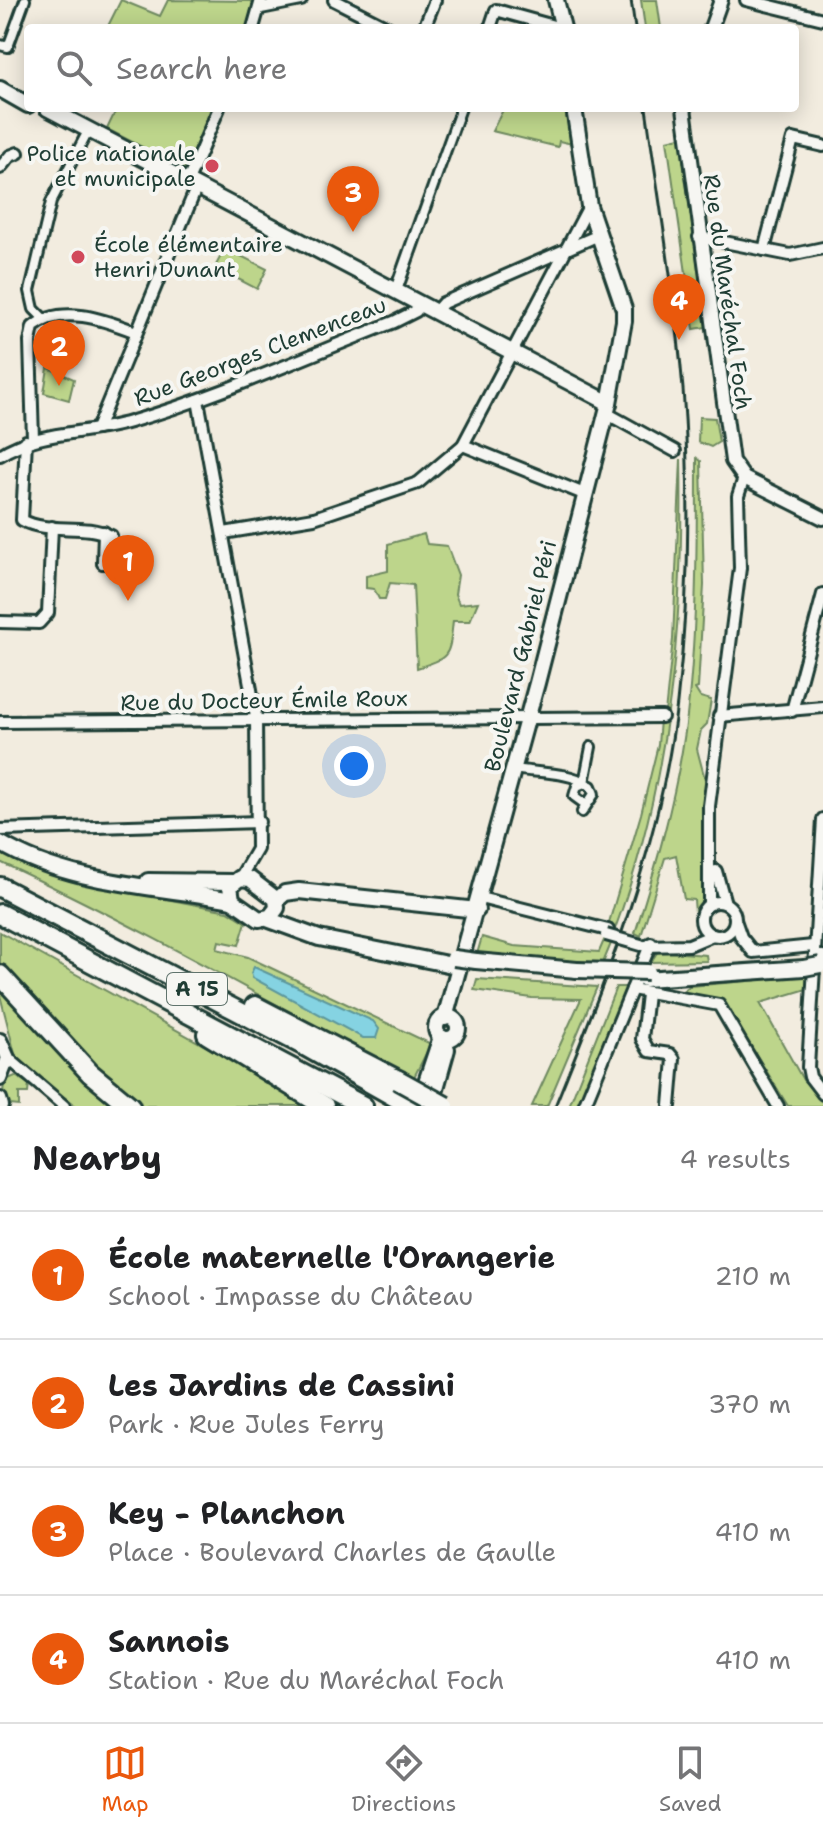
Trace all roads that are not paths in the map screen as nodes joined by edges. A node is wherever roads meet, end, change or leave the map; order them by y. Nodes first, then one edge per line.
1 (25, 0) edge
2 (301, 0) edge
3 (334, 0) edge
4 (435, 0) edge
5 (721, 0) edge
6 (746, 0) edge
7 (261, 4) edge
8 (823, 19) edge
9 (254, 24) edge
10 (381, 24) edge
11 (426, 24) edge
12 (491, 24) edge
13 (547, 24) edge
14 (712, 24) edge
15 (4, 46) edge
16 (0, 81) edge
17 (0, 89) edge
18 (24, 93) edge
19 (24, 103) edge
20 (51, 112) edge
21 (218, 112) edge
22 (460, 112) edge
23 (575, 112) edge
24 (684, 112) edge
25 (89, 129) junction
26 (823, 146) edge
27 (18, 153) dead end
28 (0, 168) edge
29 (193, 183) junction
30 (589, 206) junction
31 (422, 217) joint
32 (599, 235) junction
33 (699, 237) junction
34 (823, 248) edge
35 (764, 250) junction
36 (563, 251) junction
37 (396, 290) junction
38 (421, 303) junction
39 (436, 311) junction
40 (45, 320) junction
41 (136, 332) junction
42 (511, 351) junction
43 (198, 400) junction
44 (607, 408) junction
45 (97, 429) junction
46 (29, 440) junction
47 (463, 445) junction
48 (675, 451) dead end
49 (0, 452) edge
50 (744, 478) junction
51 (584, 494) junction
52 (823, 518) edge
53 (52, 527) junction
54 (104, 532) dead end
55 (224, 533) junction
56 (823, 594) edge
57 (0, 622) edge
58 (823, 707) edge
59 (792, 711) junction
60 (528, 716) junction
61 (719, 716) junction
62 (662, 717) dead end
63 (0, 722) edge
64 (256, 722) junction
65 (591, 747) dead end
66 (515, 769) junction
67 (584, 783) junction
68 (594, 797) junction
69 (602, 807) dead end
70 (823, 819) edge
71 (259, 822) junction
72 (2, 835) edge
73 (710, 837) junction
74 (99, 877) junction
75 (237, 880) junction
76 (0, 887) edge
77 (232, 900) junction
78 (277, 903) junction
79 (725, 903) junction
80 (709, 905) junction
81 (477, 910) junction
82 (0, 914) edge
83 (267, 919) junction
84 (735, 919) junction
85 (702, 924) junction
86 (713, 935) junction
87 (648, 944) junction
88 (681, 945) junction
89 (81, 958) junction
90 (820, 958) edge
91 (453, 962) junction
92 (0, 975) edge
93 (647, 982) junction
94 (632, 989) junction
95 (819, 990) edge
96 (0, 1027) edge
97 (446, 1038) junction
98 (2, 1042) edge
99 (8, 1058) junction
100 (3, 1076) edge
101 (29, 1079) junction
102 (395, 1088) junction
103 (823, 1094) edge
104 (0, 1099) edge
105 (2, 1106) edge
106 (64, 1106) edge
107 (130, 1106) edge
108 (324, 1106) edge
109 (363, 1106) edge
110 (411, 1106) edge
111 (418, 1106) edge
112 (431, 1106) edge
113 (445, 1106) edge
114 (584, 1106) edge
115 (670, 1106) edge
116 (778, 1106) edge

1 - 15 street
2 - 7 street
3 - 10 street
4 - 11 street
5 - 14 street
6 - 8 street
7 - 9 street
12 - 13 street
16 - 18 main road
17 - 19 main road
20 - 25 main road
21 - 29 street
22 - 31 street
23 - 30 main road, Boulevard Gabriel Péri
24 - 33 street, Rue du Maréchal Foch
25 - 29 main road
25 - 40 street
26 - 35 street
27 - 28 street
29 - 37 main road
29 - 41 street
30 - 32 main road, Boulevard Gabriel Péri
30 - 36 street
31 - 37 street
32 - 36 street
32 - 44 main road, Boulevard Gabriel Péri
33 - 35 street
33 - 50 street, Rue du Maréchal Foch
34 - 35 street
36 - 39 street
36 - 42 street
37 - 38 main road
38 - 39 main road
38 - 43 street, Rue Georges Clemenceau
39 - 42 main road
40 - 41 street
40 - 46 street
41 - 45 street
42 - 44 main road
42 - 47 street
43 - 45 street, Rue Georges Clemenceau
43 - 55 street
44 - 48 street
44 - 51 main road, Boulevard Gabriel Péri
45 - 46 street, Rue Georges Clemenceau
46 - 49 street, Rue Georges Clemenceau
46 - 53 street
47 - 51 street
47 - 55 street
50 - 52 street
50 - 61 street
51 - 60 main road, Boulevard Gabriel Péri
53 - 54 street
53 - 57 street
55 - 64 street
56 - 59 street
58 - 59 street
59 - 61 street
60 - 62 street, Rue du Docteur Émile Roux
60 - 64 street, Rue du Docteur Émile Roux
60 - 66 main road, Boulevard Gabriel Péri
61 - 73 street
63 - 64 street, Rue du Docteur Émile Roux
64 - 71 street
65 - 67 street
66 - 67 street
66 - 81 main road, Boulevard Gabriel Péri
67 - 68 street
67 - 68 street
68 - 69 street
70 - 90 street
71 - 72 street
71 - 75 street
72 - 74 main road
73 - 79 street
73 - 80 street
74 - 75 main road
74 - 77 main road
75 - 77 main road
75 - 78 main road
76 - 102 highway
77 - 83 main road
78 - 81 main road
78 - 83 main road
78 - 91 main road
79 - 80 street
79 - 84 street
80 - 85 street
81 - 87 street, bridge
81 - 97 main road, Boulevard Gabriel Péri
82 - 89 highway, A 15
83 - 91 main road
84 - 86 street
84 - 90 street
85 - 86 street
85 - 88 street
86 - 88 street
87 - 88 street
87 - 94 street
89 - 108 highway
89 - 109 highway, A 15
90 - 93 main road, bridge
90 - 95 street
91 - 93 main road, bridge
92 - 107 highway
93 - 94 street
93 - 115 street
93 - 116 street
94 - 114 street
95 - 103 street
96 - 98 street
97 - 111 main road
97 - 112 main road
98 - 99 street
99 - 100 street
99 - 101 street
100 - 101 street
101 - 106 street
102 - 110 highway
102 - 113 highway, bridge
104 - 105 street

